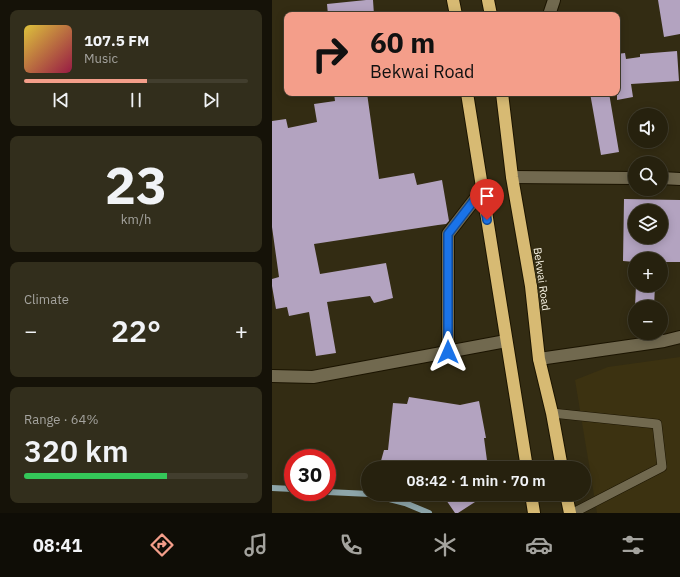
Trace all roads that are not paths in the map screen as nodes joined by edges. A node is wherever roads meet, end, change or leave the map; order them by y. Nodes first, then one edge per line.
1 (453, 0) edge
2 (488, 0) edge
3 (554, 0) edge
4 (455, 12) edge
5 (490, 12) edge
6 (550, 12) edge
7 (467, 96) edge
8 (502, 96) edge
9 (512, 177) junction
10 (628, 178) edge
11 (668, 178) edge
12 (680, 179) edge
13 (482, 190) junction
14 (680, 337) edge
15 (506, 341) junction
16 (448, 352) junction
17 (539, 359) junction
18 (272, 376) edge
19 (552, 413) junction
20 (526, 461) edge
21 (561, 461) edge
22 (532, 501) edge
23 (567, 501) edge
24 (534, 513) edge
25 (570, 513) edge
26 (573, 513) edge

1 - 4 highway
2 - 5 highway
3 - 6 street
7 - 13 highway
8 - 9 highway, Bekwai Road
9 - 10 street
9 - 17 highway, Bekwai Road
11 - 12 street
13 - 15 highway
13 - 16 street
14 - 17 street
15 - 16 street
15 - 20 highway
16 - 18 street
17 - 19 highway, Bekwai Road
19 - 21 highway, Bekwai Road
19 - 26 lane
22 - 24 highway
23 - 25 highway

